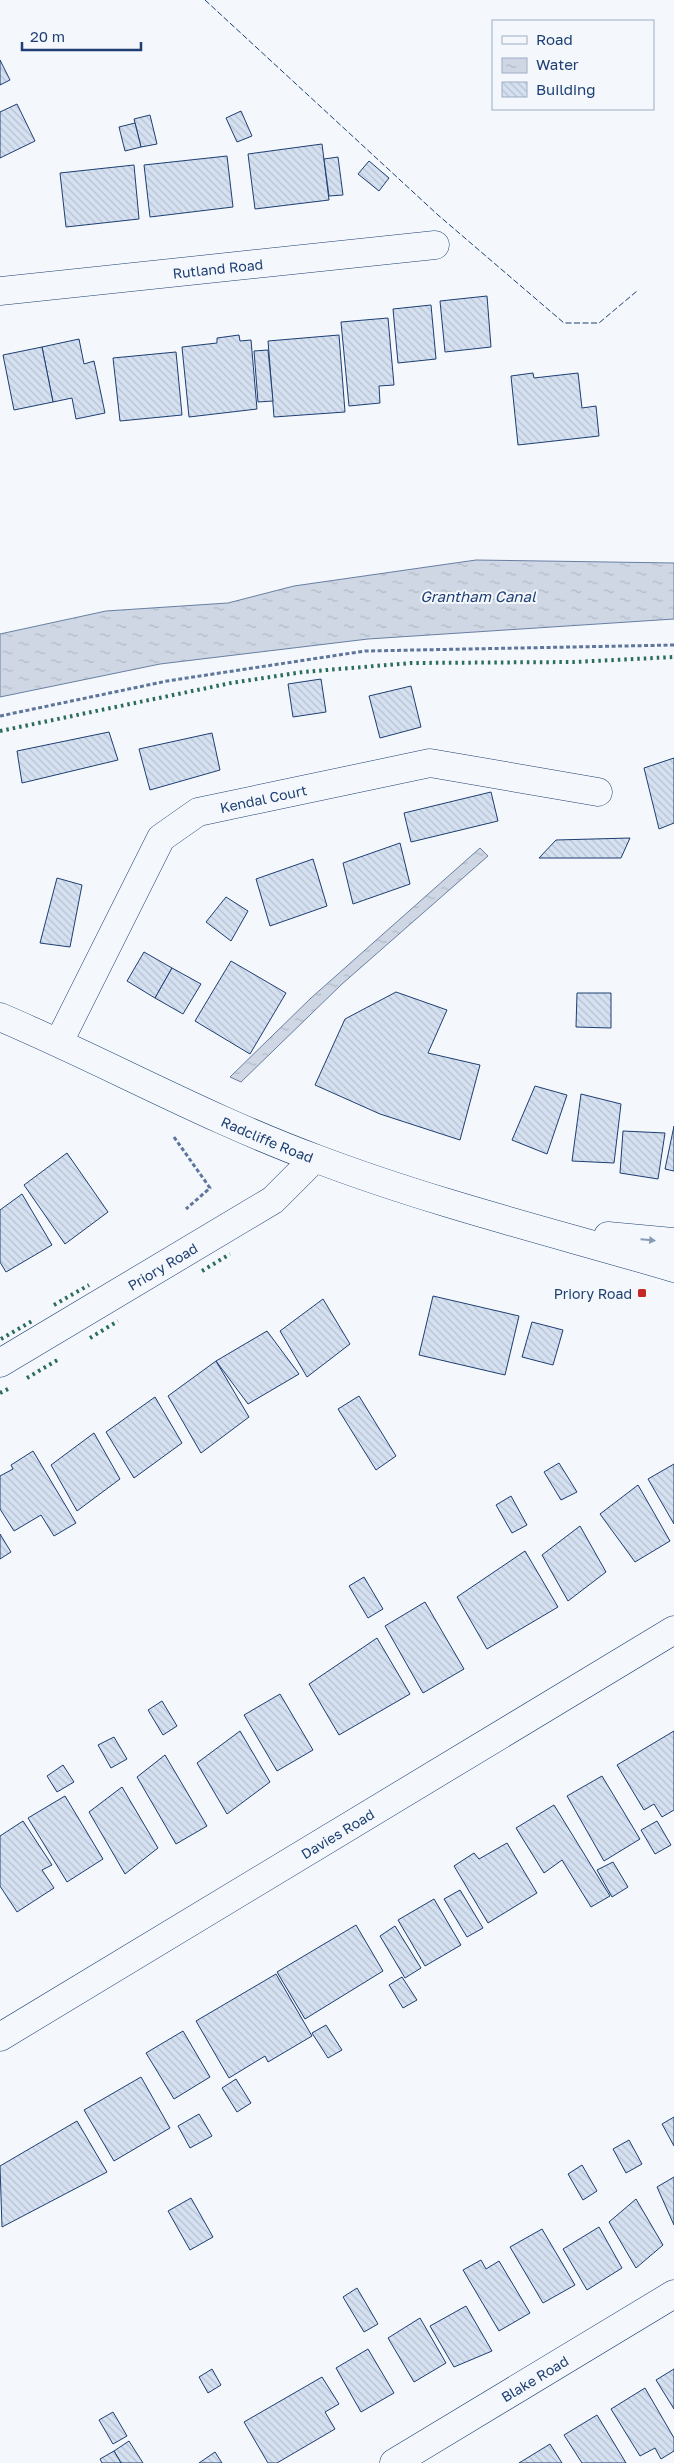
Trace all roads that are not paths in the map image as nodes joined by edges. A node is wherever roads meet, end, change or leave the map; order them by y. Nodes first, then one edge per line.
1 (435, 245) dead end
2 (0, 291) edge
3 (598, 792) dead end
4 (0, 1017) edge
5 (59, 1042) junction
6 (314, 1159) junction
7 (547, 1231) junction
8 (674, 1242) edge
9 (674, 1268) edge
10 (0, 1363) edge
11 (674, 1630) edge
12 (0, 2037) edge
13 (674, 2294) edge
14 (394, 2463) edge

1 - 2 main road, Rutland Road
3 - 5 main road, Kendal Court
4 - 5 main road, Radcliffe Road
5 - 6 main road, Radcliffe Road
6 - 7 main road, Radcliffe Road
6 - 10 main road, Priory Road
7 -> 8 main road, Radcliffe Road
7 - 9 main road, Radcliffe Road
11 - 12 main road, Davies Road
13 - 14 main road, Blake Road

